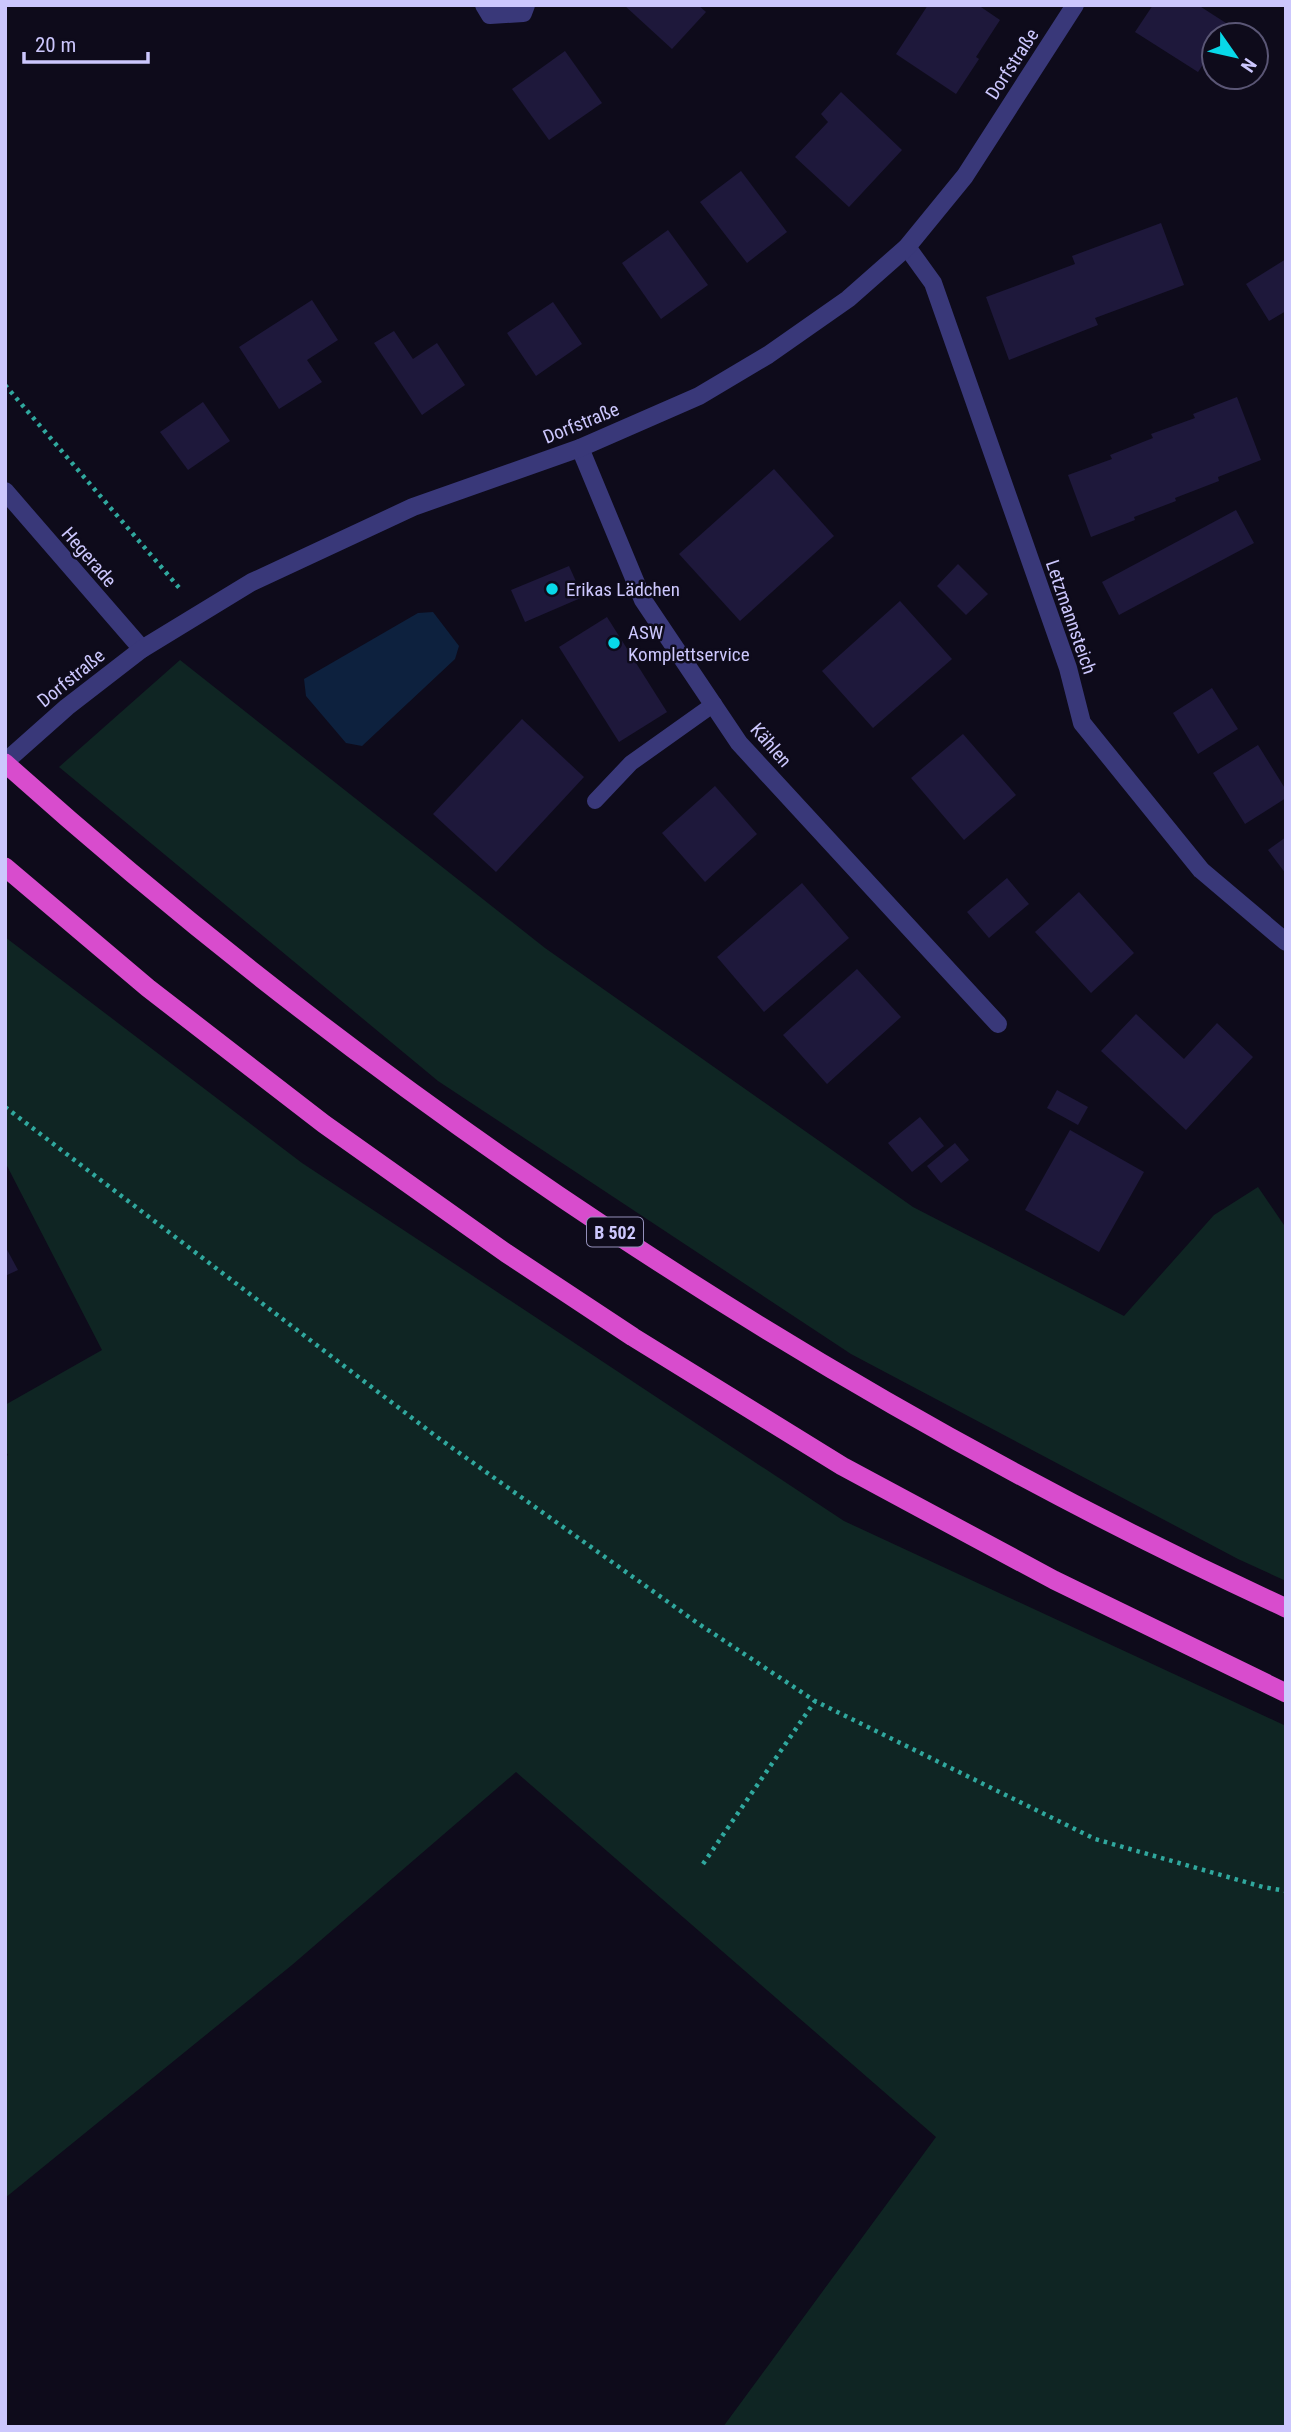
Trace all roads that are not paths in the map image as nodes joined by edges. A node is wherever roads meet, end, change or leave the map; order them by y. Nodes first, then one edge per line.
1 (484, 5) edge
2 (526, 5) edge
3 (1075, 5) edge
4 (907, 247) junction
5 (580, 448) junction
6 (5, 491) edge
7 (142, 649) junction
8 (714, 704) junction
9 (5, 762) edge
10 (595, 801) dead end
11 (5, 867) edge
12 (1286, 942) edge
13 (998, 1024) dead end
14 (1286, 1608) edge
15 (1286, 1693) edge

1 - 2 street
3 - 4 street, Dorfstraße
4 - 5 street, Dorfstraße
4 - 12 street, Letzmannsteich
5 - 7 street, Dorfstraße
5 - 8 street, Kählen
6 - 7 street, Hegerade
7 - 9 street, Dorfstraße
8 - 10 lane
8 - 13 street, Kählen
9 - 14 highway, B 502
11 - 15 highway

